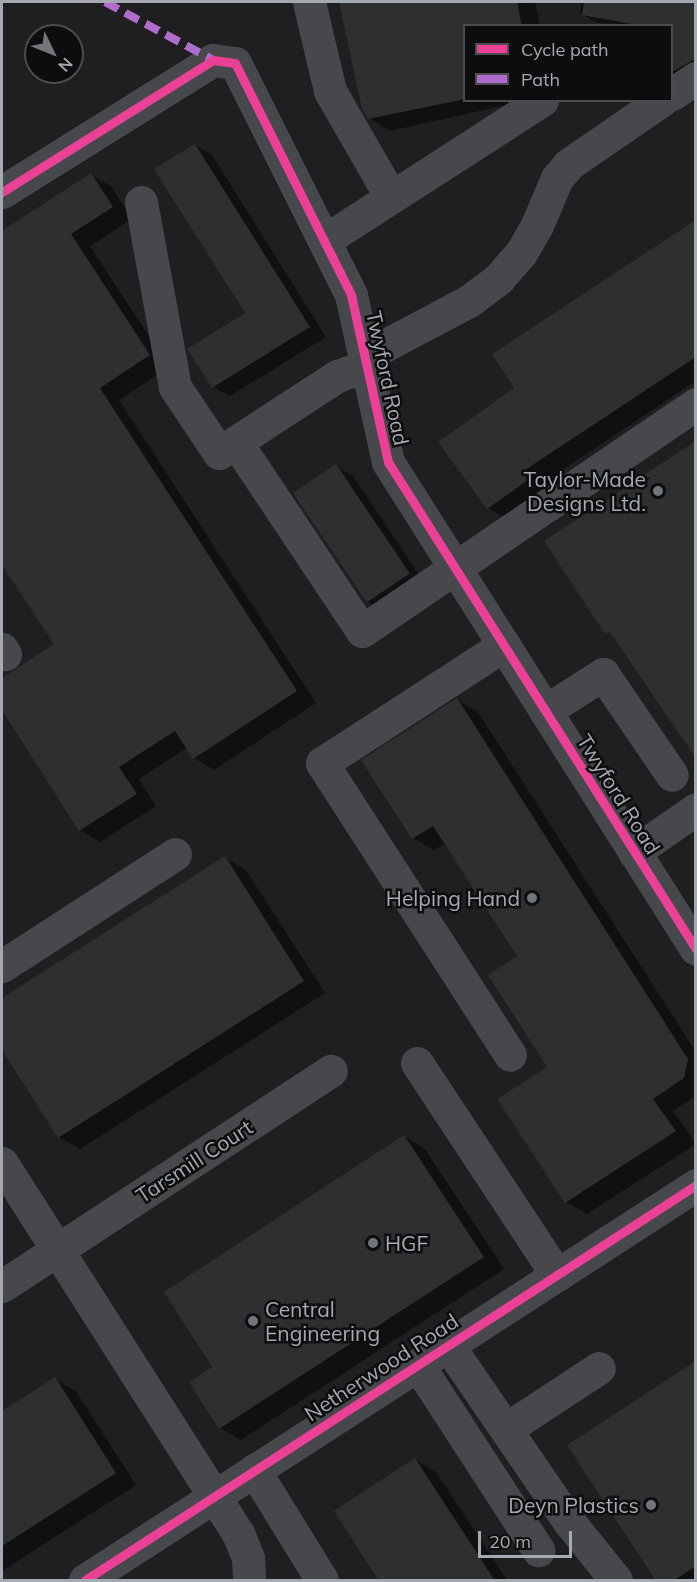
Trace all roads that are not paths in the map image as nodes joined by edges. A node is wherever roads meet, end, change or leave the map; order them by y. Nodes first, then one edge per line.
1 (309, 2) edge
2 (539, 102) edge
3 (668, 102) edge
4 (2, 192) edge
5 (391, 197) junction
6 (141, 202) dead end
7 (325, 240) junction
8 (368, 360) junction
9 (696, 404) edge
10 (236, 442) junction
11 (454, 566) junction
12 (504, 645) junction
13 (545, 711) junction
14 (672, 775) dead end
15 (696, 809) edge
16 (634, 852) junction
17 (175, 854) dead end
18 (696, 949) edge
19 (2, 966) edge
20 (510, 1055) dead end
21 (417, 1063) dead end
22 (331, 1071) dead end
23 (2, 1163) edge
24 (696, 1185) edge
25 (56, 1251) junction
26 (557, 1275) junction
27 (2, 1286) edge
28 (448, 1345) junction
29 (418, 1365) junction
30 (599, 1368) dead end
31 (506, 1429) junction
32 (254, 1470) junction
33 (214, 1496) junction
34 (538, 1550) dead end
35 (85, 1581) edge
36 (249, 1581) edge
37 (322, 1581) edge
38 (616, 1581) edge

1 - 5 street
2 - 5 street
3 - 8 street
4 - 7 street, Twyford Road
5 - 7 street
6 - 10 street
7 - 8 street, Twyford Road
8 - 10 street
8 - 11 street, Twyford Road
9 - 11 street
10 - 11 street
11 - 12 street, Twyford Road
12 - 13 street, Twyford Road
12 - 20 street
13 - 14 street
13 - 16 street, Twyford Road
15 - 16 street
16 - 18 street, Twyford Road
17 - 19 street
21 - 26 street
22 - 25 street, Tarsmill Court
23 - 25 street
24 - 26 street, Netherwood Road
25 - 27 street, Tarsmill Court
25 - 33 street
26 - 28 street, Netherwood Road
28 - 29 street, Netherwood Road
28 - 31 street
29 - 32 street, Netherwood Road
29 - 34 street
30 - 31 street
31 - 38 street
32 - 33 street, Netherwood Road
32 - 37 street
33 - 35 street, Netherwood Road
33 - 36 street

